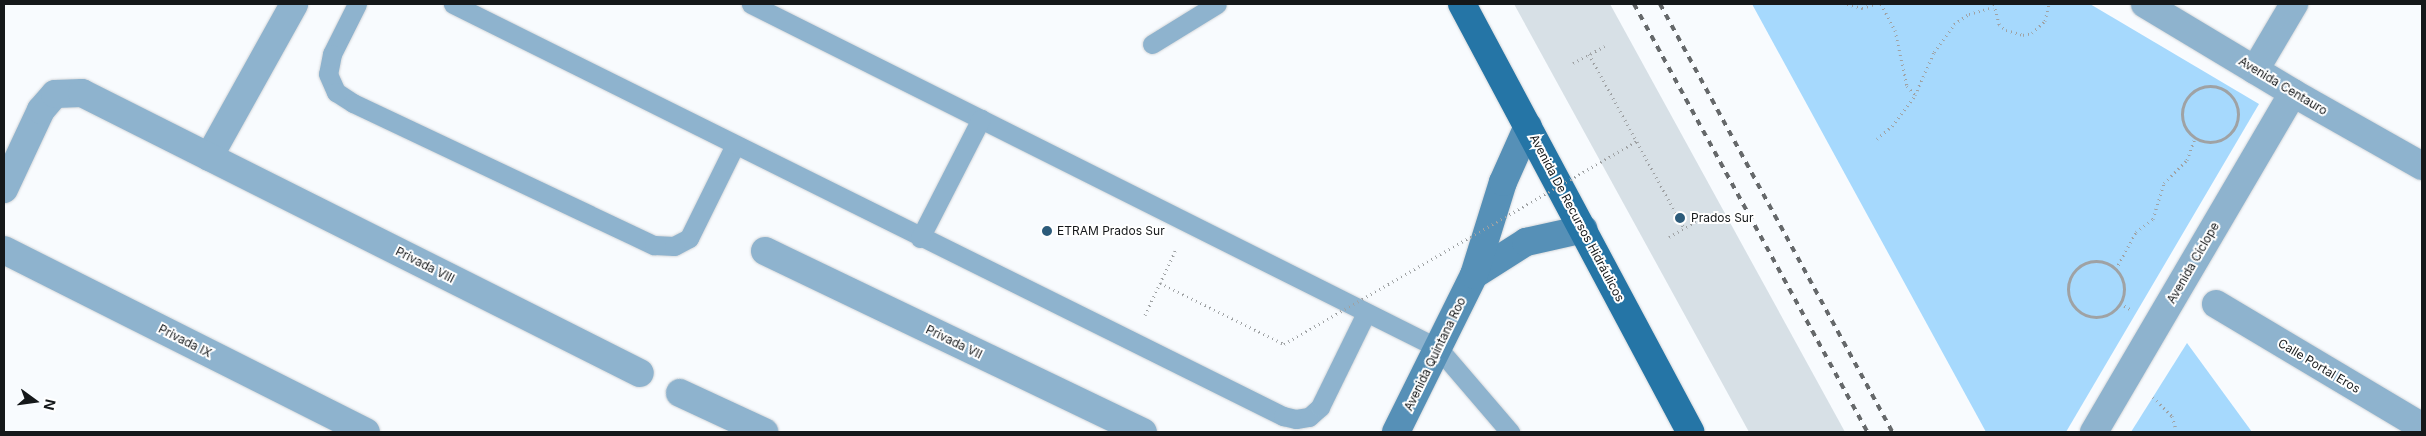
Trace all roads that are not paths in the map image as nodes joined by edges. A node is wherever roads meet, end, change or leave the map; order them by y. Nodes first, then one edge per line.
1 (294, 4) edge
2 (357, 4) edge
3 (453, 4) edge
4 (751, 4) edge
5 (1217, 4) edge
6 (1462, 4) edge
7 (2145, 4) edge
8 (2294, 4) edge
9 (1152, 44) dead end
10 (2255, 70) junction
11 (2293, 93) junction
12 (981, 119) junction
13 (1528, 126) junction
14 (735, 146) junction
15 (209, 157) junction
16 (2422, 166) edge
17 (4, 189) edge
18 (1584, 229) junction
19 (920, 238) junction
20 (4, 250) edge
21 (766, 251) dead end
22 (1474, 275) junction
23 (2216, 304) dead end
24 (1366, 313) junction
25 (1438, 348) junction
26 (640, 373) dead end
27 (680, 393) dead end
28 (2422, 427) edge
29 (366, 432) edge
30 (764, 432) edge
31 (1143, 432) edge
32 (1396, 432) edge
33 (1510, 432) edge
34 (1691, 432) edge
35 (2094, 432) edge

1 - 15 street
2 - 14 lane
3 - 14 lane
4 - 12 lane
5 - 9 lane
6 - 13 main road, Avenida De Recursos Hidráulicos
7 - 10 street, Avenida Centauro
8 - 10 street
10 - 11 street, Avenida Centauro
11 - 16 street, Avenida Centauro
11 - 35 street, Avenida Cíclope
12 - 19 lane
12 - 24 lane
13 - 18 main road, Avenida De Recursos Hidráulicos
13 - 22 main road, Avenida Quintana Roo
14 - 19 lane
15 - 17 street, Privada VIII
15 - 26 street, Privada VIII
18 - 22 main road
18 - 34 main road, Avenida De Recursos Hidráulicos
19 - 24 lane
20 - 29 street, Privada IX
21 - 31 street, Privada VII
22 - 25 main road, Avenida Quintana Roo
23 - 28 street, Calle Portal Eros
24 - 25 lane
25 - 32 main road, Avenida Quintana Roo
25 - 33 lane
27 - 30 street

